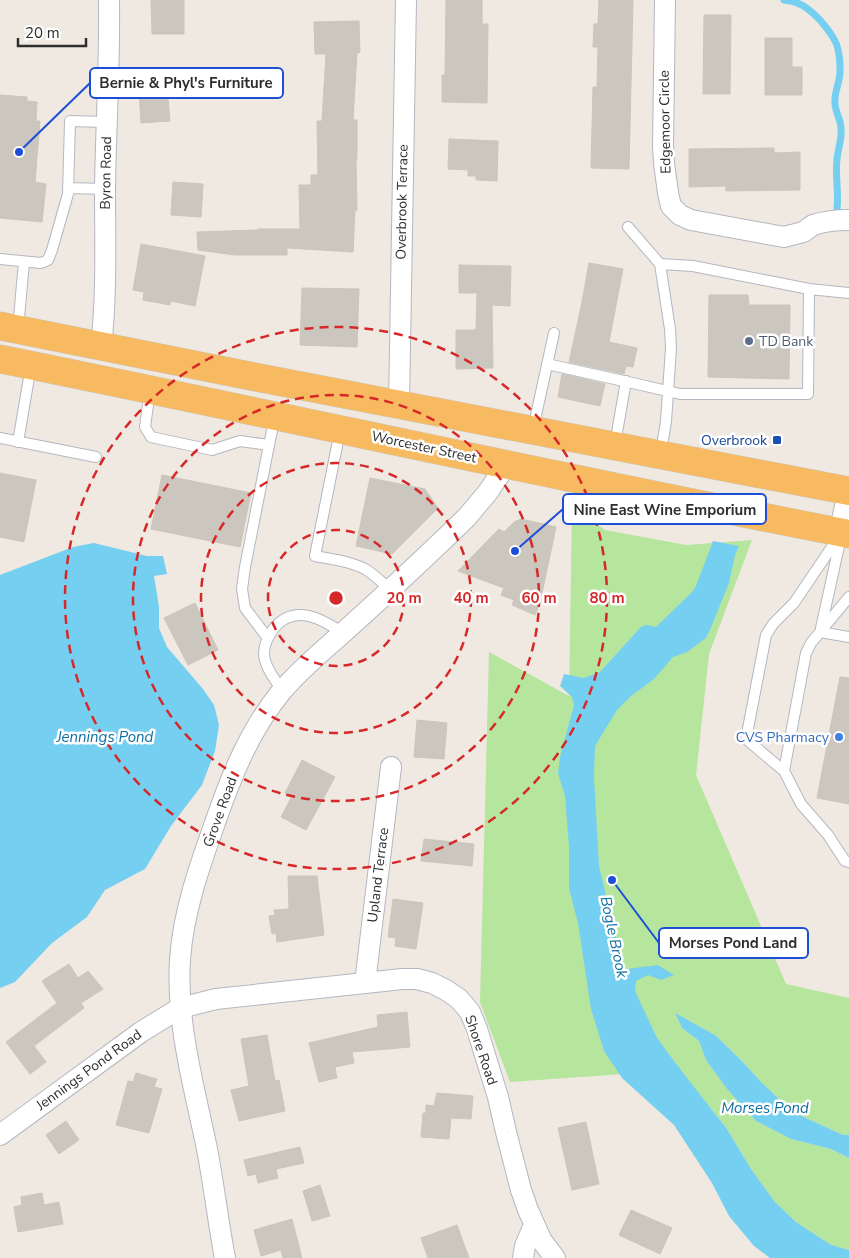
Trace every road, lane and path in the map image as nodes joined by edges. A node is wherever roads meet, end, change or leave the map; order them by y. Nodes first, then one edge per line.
1 (108, 0) edge
2 (406, 0) edge
3 (665, 0) edge
4 (106, 122) junction
5 (69, 188) junction
6 (105, 189) junction
7 (849, 220) edge
8 (628, 227) dead end
9 (0, 259) edge
10 (24, 262) junction
11 (660, 264) junction
12 (809, 289) junction
13 (849, 293) edge
14 (9, 328) edge
15 (554, 333) dead end
16 (101, 346) junction
17 (0, 359) edge
18 (547, 364) junction
19 (32, 365) junction
20 (626, 381) junction
21 (150, 390) junction
22 (668, 392) junction
23 (399, 404) junction
24 (275, 415) junction
25 (341, 430) junction
26 (533, 430) junction
27 (0, 438) edge
28 (18, 442) junction
29 (269, 445) junction
30 (615, 445) junction
31 (661, 454) junction
32 (96, 457) dead end
33 (506, 464) junction
34 (849, 490) edge
35 (849, 499) edge
36 (845, 533) edge
37 (390, 589) junction
38 (849, 597) edge
39 (820, 632) junction
40 (343, 633) junction
41 (267, 637) junction
42 (849, 637) edge
43 (282, 690) junction
44 (391, 767) dead end
45 (784, 771) junction
46 (849, 862) edge
47 (365, 983) junction
48 (180, 1008) junction
49 (0, 1135) edge
50 (534, 1225) junction
51 (225, 1258) edge
52 (523, 1258) edge
53 (555, 1258) edge

1 - 4 street, Byron Road
2 - 23 street, Overbrook Terrace
3 - 7 street, Edgemoor Circle
4 - 5 lane
4 - 6 street, Byron Road
5 - 6 lane
5 - 10 lane
6 - 16 street, Byron Road
8 - 11 lane
9 - 10 lane
10 - 14 lane
11 - 12 lane
11 - 22 lane
12 - 13 lane
12 - 22 lane
14 - 16 highway
15 - 18 lane
16 - 23 highway
17 - 19 highway, Worcester Street
18 - 20 lane
18 - 26 lane
19 - 21 highway, Worcester Street
19 - 28 lane
20 - 22 lane
20 - 30 lane
21 - 24 highway, Worcester Street
21 - 29 lane
22 - 31 lane
23 - 26 highway
24 - 25 highway, Worcester Street
24 - 29 lane
25 - 33 highway, Worcester Street
25 - 37 lane
26 - 30 highway
27 - 28 lane
28 - 32 lane
29 - 41 lane
30 - 31 highway
31 - 34 highway
33 - 36 highway, Worcester Street
33 - 37 street, Grove Road
35 - 36 street
36 - 39 lane
36 - 45 lane
37 - 40 street, Grove Road
38 - 39 lane
39 - 42 lane
39 - 45 lane
40 - 41 lane
40 - 43 street, Grove Road
41 - 43 lane
43 - 48 street, Grove Road
44 - 47 street, Upland Terrace
45 - 46 lane
47 - 48 street, Shore Road
47 - 50 street, Shore Road
48 - 49 street, Jennings Pond Road
48 - 51 street, Grove Road
50 - 52 street
50 - 53 street, Shore Road

